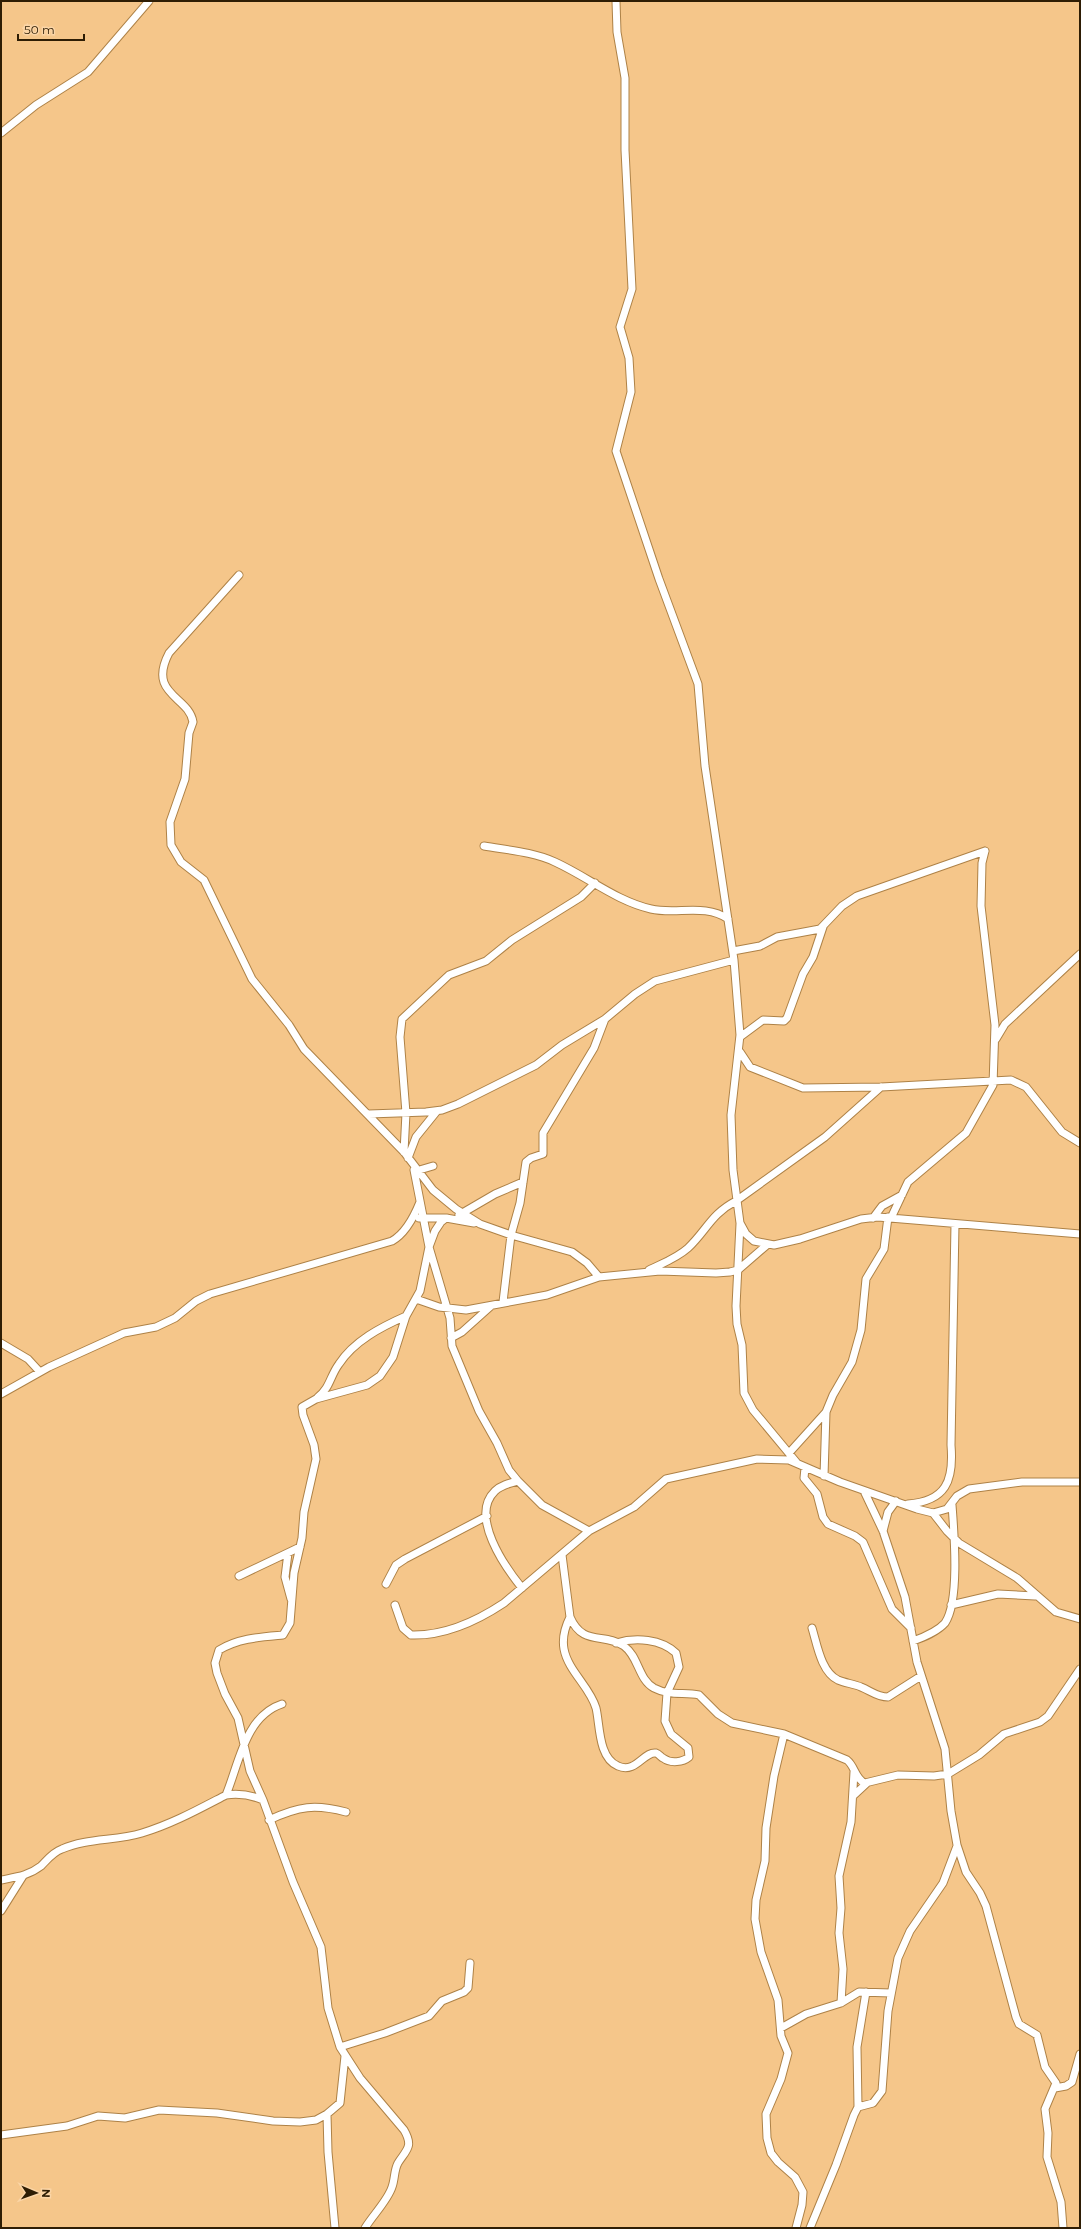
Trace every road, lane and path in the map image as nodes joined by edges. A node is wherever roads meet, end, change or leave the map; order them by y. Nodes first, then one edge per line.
1 (149, 1) edge
2 (616, 1) edge
3 (1, 133) edge
4 (239, 575) dead end
5 (484, 846) dead end
6 (595, 883) junction
7 (728, 919) junction
8 (823, 927) junction
9 (733, 951) junction
10 (1080, 954) edge
11 (734, 960) junction
12 (605, 1019) junction
13 (740, 1037) junction
14 (995, 1042) junction
15 (740, 1052) junction
16 (993, 1081) junction
17 (881, 1087) junction
18 (437, 1110) junction
19 (406, 1113) junction
20 (369, 1114) junction
21 (1080, 1143) edge
22 (406, 1155) junction
23 (433, 1166) dead end
24 (415, 1169) junction
25 (523, 1182) junction
26 (902, 1194) junction
27 (736, 1200) junction
28 (420, 1202) junction
29 (463, 1214) junction
30 (423, 1218) junction
31 (446, 1218) junction
32 (872, 1218) junction
33 (889, 1218) junction
34 (413, 1219) junction
35 (480, 1224) junction
36 (740, 1224) junction
37 (955, 1224) junction
38 (1080, 1234) edge
39 (511, 1235) junction
40 (768, 1244) junction
41 (429, 1247) junction
42 (738, 1270) junction
43 (644, 1272) junction
44 (599, 1277) junction
45 (504, 1294) junction
46 (416, 1299) junction
47 (503, 1302) junction
48 (492, 1306) junction
49 (447, 1309) junction
50 (406, 1316) junction
51 (451, 1338) junction
52 (1, 1343) edge
53 (40, 1372) junction
54 (1, 1394) edge
55 (316, 1399) junction
56 (826, 1412) junction
57 (789, 1453) junction
58 (797, 1463) junction
59 (804, 1468) junction
60 (824, 1476) junction
61 (518, 1481) junction
62 (1080, 1482) edge
63 (864, 1491) junction
64 (896, 1502) junction
65 (905, 1505) junction
66 (952, 1505) junction
67 (933, 1513) junction
68 (487, 1516) junction
69 (589, 1531) junction
70 (882, 1531) junction
71 (954, 1538) junction
72 (300, 1547) junction
73 (288, 1553) junction
74 (562, 1555) junction
75 (239, 1576) dead end
76 (386, 1584) dead end
77 (522, 1588) junction
78 (1035, 1596) junction
79 (292, 1601) junction
80 (395, 1605) dead end
81 (951, 1605) junction
82 (570, 1617) junction
83 (1080, 1619) edge
84 (812, 1628) dead end
85 (911, 1628) junction
86 (913, 1641) junction
87 (616, 1643) junction
88 (1080, 1669) edge
89 (921, 1676) junction
90 (667, 1693) junction
91 (282, 1704) dead end
92 (784, 1734) junction
93 (244, 1744) junction
94 (854, 1767) junction
95 (948, 1774) junction
96 (868, 1783) junction
97 (226, 1795) junction
98 (853, 1796) junction
99 (263, 1800) junction
100 (346, 1812) dead end
101 (269, 1820) junction
102 (957, 1845) junction
103 (23, 1876) junction
104 (1, 1880) edge
105 (1, 1911) edge
106 (470, 1963) dead end
107 (866, 1992) junction
108 (892, 1993) junction
109 (841, 2003) junction
110 (781, 2028) junction
111 (340, 2047) junction
112 (1080, 2054) edge
113 (345, 2056) junction
114 (1055, 2088) junction
115 (858, 2108) junction
116 (327, 2114) junction
117 (1, 2135) edge
118 (335, 2228) edge
119 (365, 2228) edge
120 (796, 2228) edge
121 (810, 2228) edge
122 (1063, 2228) edge

1 - 3 street
2 - 7 street
4 - 20 street
5 - 6 street
6 - 7 street
6 - 19 street
7 - 9 street
8 - 9 street
8 - 13 street
8 - 14 street
9 - 11 street
10 - 14 street
11 - 12 street
11 - 13 street
12 - 18 street
12 - 25 street
13 - 15 street
14 - 16 street
15 - 17 street
15 - 27 street
16 - 17 street
16 - 21 street
16 - 26 street
17 - 27 street
18 - 19 street
18 - 22 street
19 - 20 street
19 - 22 street
20 - 22 street
22 - 24 street
23 - 24 street
24 - 28 street
24 - 29 street
25 - 29 street
25 - 39 street
26 - 32 street
26 - 33 street
27 - 36 street
27 - 43 street
28 - 30 street
28 - 34 street
29 - 31 street
29 - 35 street
30 - 31 street
30 - 34 street
30 - 41 street
31 - 35 street
31 - 41 street
32 - 33 street
32 - 40 street
33 - 37 street
33 - 56 street
34 - 53 street
35 - 39 street
36 - 40 street
36 - 42 street
37 - 38 street
37 - 65 street
39 - 44 street
39 - 45 street
40 - 42 street
41 - 46 street
41 - 49 street
42 - 43 street
42 - 57 street
43 - 44 street
44 - 47 street
45 - 47 street
45 - 48 street
46 - 49 street
46 - 50 street
47 - 48 street
48 - 49 street
48 - 51 street
49 - 51 street
50 - 55 street
50 - 55 street
51 - 61 street
52 - 53 street
53 - 54 street
55 - 72 street
56 - 57 street
56 - 60 street
57 - 58 street
58 - 59 street
58 - 69 street
59 - 60 street
59 - 85 street
60 - 63 street
61 - 68 street
61 - 69 street
62 - 66 street
63 - 64 street
63 - 70 street
64 - 65 street
64 - 70 street
65 - 67 street
66 - 67 street
66 - 71 street
67 - 71 street
68 - 76 street
68 - 77 street
69 - 74 street
70 - 85 street
71 - 78 street
71 - 81 street
72 - 73 street
72 - 79 street
73 - 75 street
73 - 79 street
74 - 77 street
74 - 82 street
77 - 80 street
78 - 81 street
78 - 83 street
79 - 93 street
81 - 86 street
82 - 87 street
82 - 90 street
84 - 89 street
85 - 86 street
86 - 89 street
87 - 90 street
87 - 90 street
88 - 95 street
89 - 95 street
90 - 92 street
91 - 93 street
92 - 94 street
92 - 110 street
93 - 97 street
93 - 99 street
94 - 96 street
94 - 98 street
95 - 96 street
95 - 102 street
96 - 98 street
97 - 99 street
97 - 103 street
98 - 109 street
99 - 101 street
100 - 101 street
101 - 111 street
102 - 108 street
102 - 114 street
103 - 104 street
103 - 105 street
106 - 111 street
107 - 108 street
107 - 109 street
107 - 115 street
108 - 115 street
109 - 110 street
110 - 120 street
111 - 113 street
112 - 114 street
113 - 116 street
113 - 119 street
114 - 122 street
115 - 121 street
116 - 117 street
116 - 118 street

